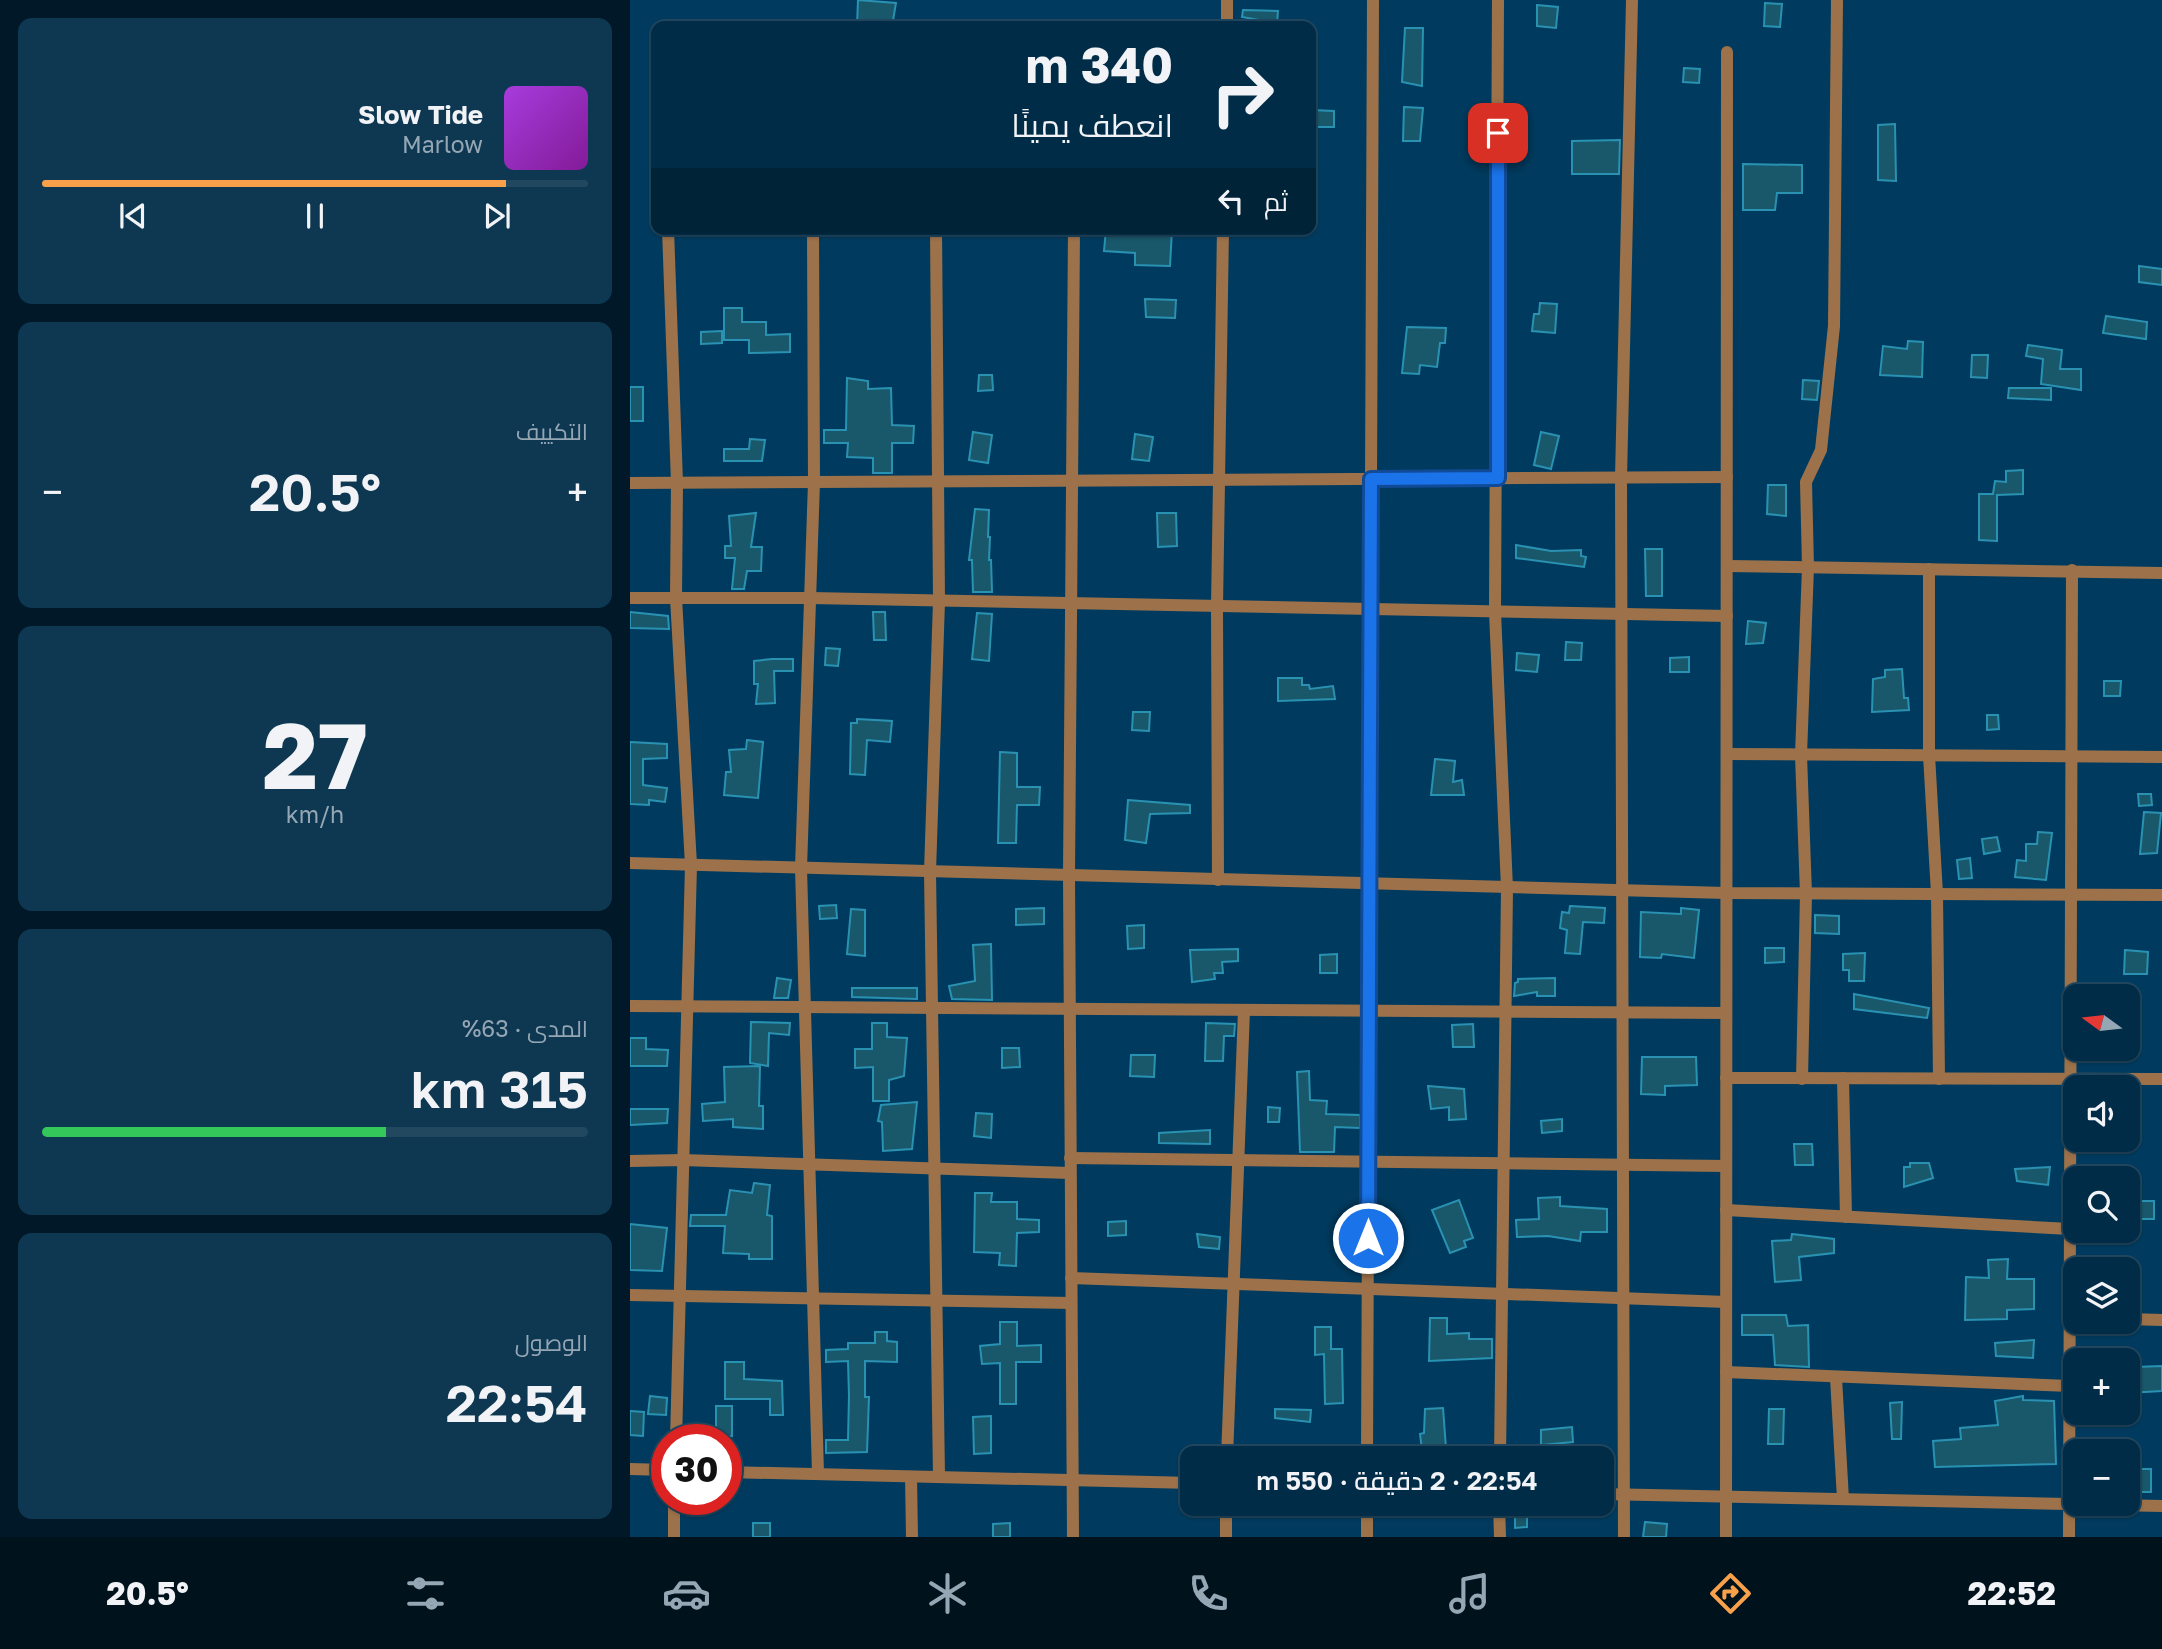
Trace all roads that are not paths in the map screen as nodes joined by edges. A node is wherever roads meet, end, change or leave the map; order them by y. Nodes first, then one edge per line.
1 (1227, 0) edge
2 (1373, 0) edge
3 (1498, 0) edge
4 (1632, 0) edge
5 (1837, 0) edge
6 (1227, 21) edge
7 (1727, 52) dead end
8 (668, 235) edge
9 (813, 235) edge
10 (936, 235) edge
11 (1074, 235) edge
12 (1223, 235) edge
13 (1727, 477) junction
14 (1498, 478) junction
15 (1621, 478) junction
16 (1219, 479) junction
17 (1371, 479) junction
18 (1072, 480) junction
19 (939, 481) junction
20 (814, 482) junction
21 (630, 483) edge
22 (677, 483) junction
23 (1727, 566) junction
24 (1808, 567) junction
25 (1929, 569) junction
26 (2072, 570) junction
27 (2162, 573) edge
28 (630, 598) edge
29 (676, 598) junction
30 (810, 598) junction
31 (939, 601) junction
32 (1072, 604) junction
33 (1217, 607) junction
34 (1370, 609) junction
35 (1495, 612) junction
36 (1622, 614) junction
37 (1727, 616) junction
38 (1727, 754) junction
39 (1801, 755) junction
40 (1929, 755) junction
41 (2073, 756) junction
42 (2162, 757) edge
43 (630, 863) edge
44 (691, 865) junction
45 (802, 868) junction
46 (930, 872) junction
47 (1069, 876) junction
48 (1218, 880) junction
49 (1369, 884) junction
50 (1507, 888) junction
51 (1622, 891) junction
52 (1726, 894) junction
53 (1806, 894) junction
54 (1937, 894) junction
55 (2069, 895) junction
56 (2162, 895) edge
57 (630, 1006) edge
58 (687, 1006) junction
59 (805, 1007) junction
60 (932, 1008) junction
61 (1070, 1009) junction
62 (1244, 1010) junction
63 (1369, 1011) junction
64 (1504, 1012) junction
65 (1624, 1013) junction
66 (1726, 1013) junction
67 (2071, 1075) edge
68 (1727, 1078) junction
69 (1802, 1079) junction
70 (1843, 1079) junction
71 (1939, 1079) junction
72 (2063, 1079) edge
73 (2140, 1079) edge
74 (2162, 1079) edge
75 (1070, 1158) junction
76 (683, 1160) junction
77 (1239, 1160) junction
78 (630, 1161) edge
79 (1368, 1162) junction
80 (1505, 1163) junction
81 (809, 1164) junction
82 (1624, 1164) junction
83 (1726, 1166) junction
84 (934, 1168) junction
85 (1070, 1173) junction
86 (1726, 1210) junction
87 (1846, 1217) junction
88 (2063, 1228) edge
89 (1071, 1278) junction
90 (1234, 1283) junction
91 (1368, 1289) junction
92 (1503, 1293) junction
93 (630, 1295) edge
94 (680, 1297) junction
95 (1624, 1298) junction
96 (813, 1299) junction
97 (936, 1301) junction
98 (1726, 1302) junction
99 (1071, 1303) junction
100 (2140, 1319) edge
101 (2162, 1320) edge
102 (1726, 1372) junction
103 (1836, 1378) junction
104 (2063, 1386) edge
105 (676, 1424) edge
106 (1227, 1446) edge
107 (1367, 1446) edge
108 (1500, 1446) edge
109 (630, 1469) edge
110 (651, 1470) edge
111 (742, 1472) edge
112 (818, 1474) junction
113 (911, 1476) junction
114 (939, 1477) junction
115 (1071, 1480) junction
116 (1180, 1483) edge
117 (1614, 1494) edge
118 (1624, 1494) junction
119 (1726, 1497) junction
120 (1843, 1499) junction
121 (2063, 1504) edge
122 (2140, 1506) edge
123 (2162, 1506) edge
124 (674, 1515) edge
125 (1226, 1516) edge
126 (1367, 1516) edge
127 (1499, 1516) edge
128 (2069, 1516) edge
129 (674, 1537) edge
130 (912, 1537) edge
131 (1073, 1537) edge
132 (1226, 1537) edge
133 (1367, 1537) edge
134 (1500, 1537) edge
135 (1624, 1537) edge
136 (1726, 1537) edge
137 (2069, 1537) edge

1 - 6 street
2 - 17 street
3 - 14 street
4 - 15 street
5 - 24 street
7 - 13 street
8 - 22 street
9 - 20 street
10 - 19 street
11 - 18 street
12 - 16 street
13 - 15 street
13 - 23 street
14 - 15 street
14 - 17 street
14 - 35 street
15 - 36 street
16 - 17 street
16 - 18 street
16 - 33 street
17 - 34 street
18 - 19 street
18 - 32 street
19 - 20 street
19 - 31 street
20 - 22 street
20 - 30 street
21 - 22 street
22 - 29 street
23 - 24 street
23 - 37 street
24 - 25 street
24 - 39 street
25 - 26 street
25 - 40 street
26 - 27 street
26 - 41 street
28 - 29 street
29 - 30 street
29 - 44 street
30 - 31 street
30 - 45 street
31 - 32 street
31 - 46 street
32 - 33 street
32 - 47 street
33 - 34 street
33 - 48 street
34 - 35 street
34 - 49 street
35 - 36 street
35 - 50 street
36 - 37 street
36 - 51 street
37 - 38 street
38 - 39 street
38 - 52 street
39 - 40 street
39 - 53 street
40 - 41 street
40 - 54 street
41 - 42 street
41 - 55 street
43 - 44 street
44 - 45 street
44 - 58 street
45 - 46 street
45 - 59 street
46 - 47 street
46 - 60 street
47 - 48 street
47 - 61 street
48 - 49 street
49 - 50 street
49 - 63 street
50 - 51 street
50 - 64 street
51 - 52 street
51 - 65 street
52 - 53 street
52 - 66 street
53 - 54 street
53 - 69 street
54 - 55 street
54 - 71 street
55 - 56 street
55 - 67 street
57 - 58 street
58 - 59 street
58 - 76 street
59 - 60 street
59 - 81 street
60 - 61 street
60 - 84 street
61 - 62 street
61 - 75 street
62 - 63 street
62 - 77 street
63 - 64 street
63 - 79 street
64 - 65 street
64 - 80 street
65 - 66 street
65 - 82 street
66 - 68 street
68 - 69 street
68 - 83 street
69 - 70 street
70 - 71 street
70 - 87 street
71 - 72 street
73 - 74 street
75 - 77 street
75 - 85 street
76 - 78 street
76 - 81 street
76 - 94 street
77 - 79 street
77 - 90 street
79 - 80 street
79 - 91 street
80 - 82 street
80 - 92 street
81 - 84 street
81 - 96 street
82 - 83 street
82 - 95 street
83 - 86 street
84 - 85 street
84 - 97 street
85 - 89 street
86 - 87 street
86 - 98 street
87 - 88 street
89 - 90 street
89 - 99 street
90 - 91 street
90 - 106 street
91 - 92 street
91 - 107 street
92 - 95 street
92 - 108 street
93 - 94 street
94 - 96 street
94 - 105 street
95 - 98 street
95 - 118 street
96 - 97 street
96 - 112 street
97 - 99 street
97 - 114 street
98 - 102 street
99 - 115 street
100 - 101 street
102 - 103 street
102 - 119 street
103 - 104 street
103 - 120 street
109 - 110 street
111 - 112 street
112 - 113 street
113 - 114 street
113 - 130 street
114 - 115 street
115 - 116 street
115 - 131 street
117 - 118 street
118 - 119 street
118 - 135 street
119 - 120 street
119 - 136 street
120 - 121 street
122 - 123 street
124 - 129 street
125 - 132 street
126 - 133 street
127 - 134 street
128 - 137 street

